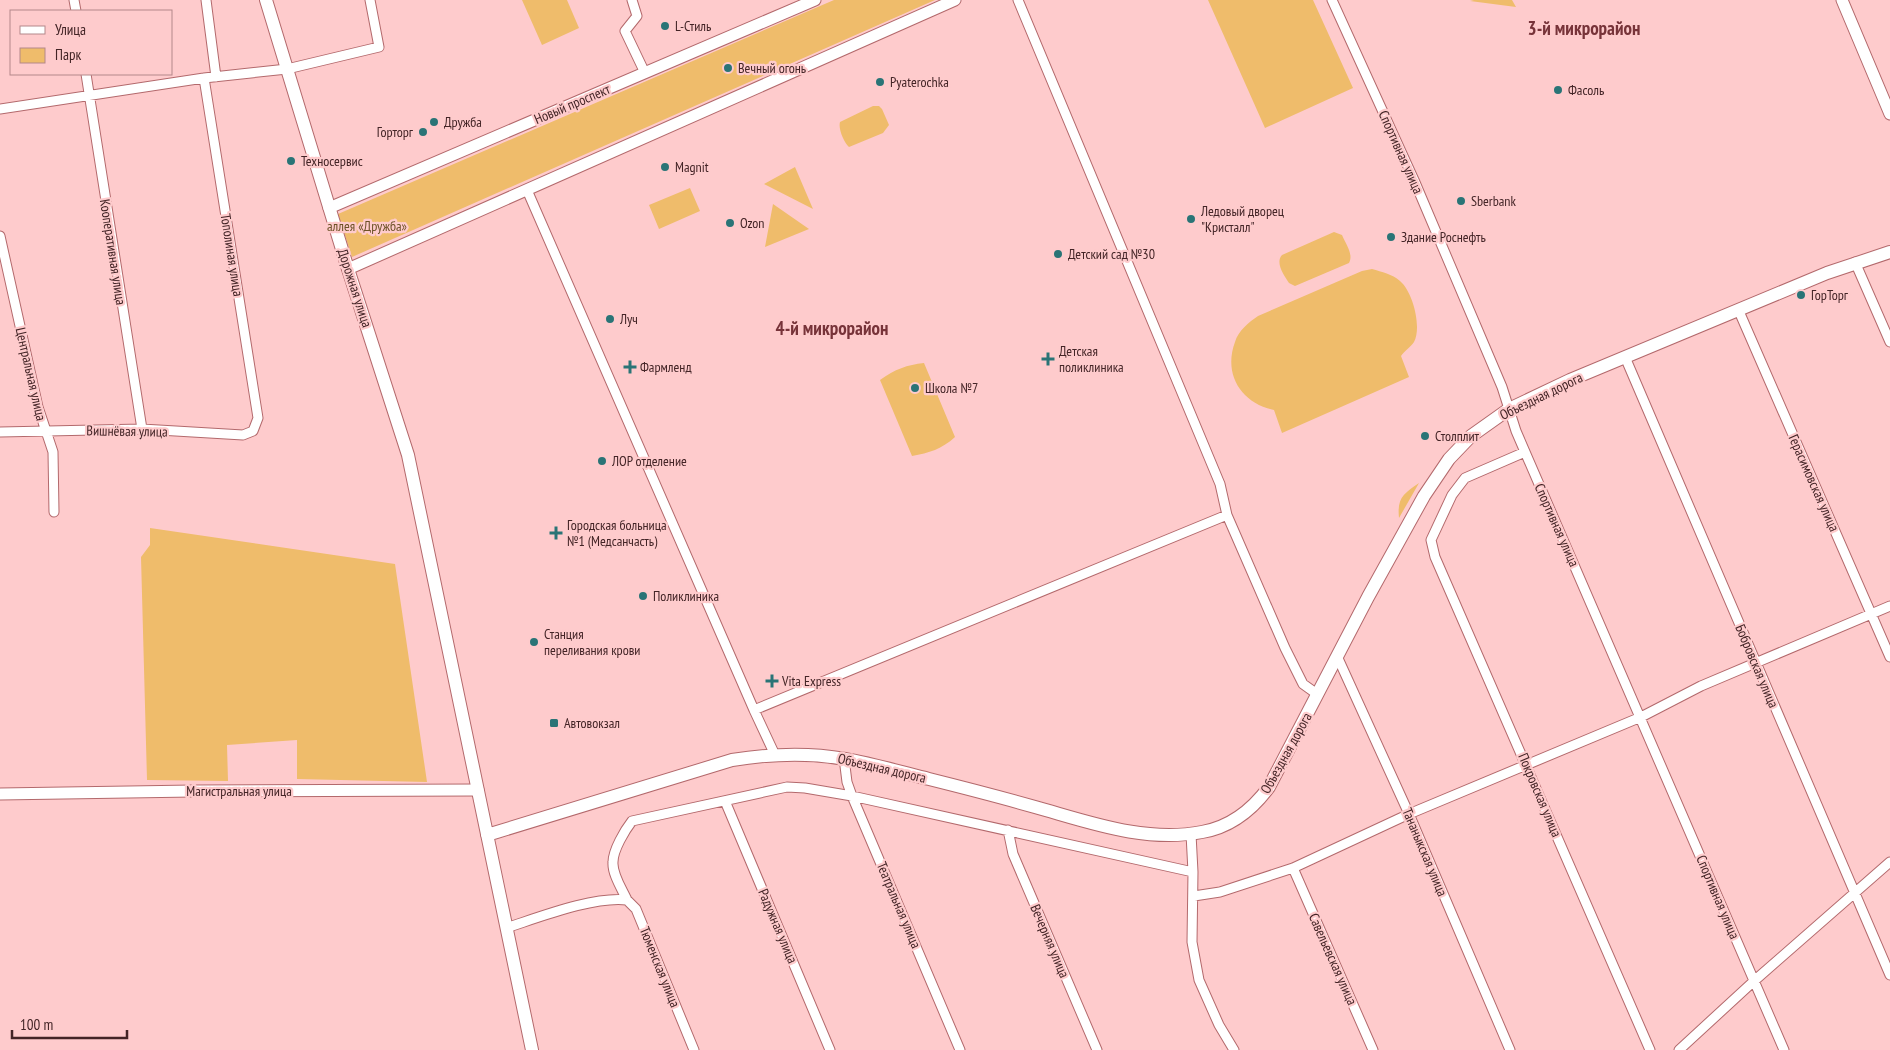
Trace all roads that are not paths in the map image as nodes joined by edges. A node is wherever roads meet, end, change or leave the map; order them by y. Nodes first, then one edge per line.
1 (206, 0) edge
2 (266, 0) edge
3 (370, 0) edge
4 (632, 0) edge
5 (815, 0) edge
6 (955, 0) edge
7 (1018, 0) edge
8 (1332, 0) edge
9 (1842, 0) edge
10 (287, 69) junction
11 (645, 73) junction
12 (86, 75) edge
13 (216, 77) junction
14 (204, 78) junction
15 (89, 96) junction
16 (0, 109) edge
17 (1890, 114) edge
18 (526, 190) junction
19 (329, 208) junction
20 (0, 236) edge
21 (1890, 252) edge
22 (1855, 262) junction
23 (348, 269) junction
24 (1738, 310) junction
25 (1890, 342) edge
26 (1625, 356) junction
27 (1509, 409) junction
28 (142, 429) junction
29 (45, 430) junction
30 (253, 430) joint
31 (0, 432) edge
32 (1525, 452) junction
33 (54, 512) dead end
34 (1227, 515) junction
35 (1890, 606) edge
36 (1871, 614) junction
37 (1338, 656) junction
38 (1890, 657) edge
39 (1756, 664) junction
40 (1317, 694) junction
41 (754, 710) junction
42 (1641, 717) junction
43 (775, 755) junction
44 (844, 758) junction
45 (1527, 765) junction
46 (478, 790) junction
47 (0, 794) edge
48 (852, 796) junction
49 (725, 801) junction
50 (1409, 814) junction
51 (1008, 830) junction
52 (1190, 834) junction
53 (487, 835) junction
54 (1890, 862) edge
55 (1293, 868) junction
56 (1193, 872) junction
57 (1855, 894) junction
58 (1194, 896) junction
59 (627, 900) junction
60 (506, 928) junction
61 (1890, 975) edge
62 (1754, 981) junction
63 (532, 1050) edge
64 (694, 1050) edge
65 (830, 1050) edge
66 (960, 1050) edge
67 (1097, 1050) edge
68 (1234, 1050) edge
69 (1373, 1050) edge
70 (1510, 1050) edge
71 (1650, 1050) edge
72 (1680, 1050) edge
73 (1784, 1050) edge

1 - 13 street
2 - 10 main road, Дорожная улица
3 - 10 street
4 - 11 street
5 - 11 street, Новый проспект
6 - 18 street
7 - 34 street
8 - 27 street, Спортивная улица
9 - 17 street
10 - 13 street
10 - 19 main road, Дорожная улица
11 - 19 street, Новый проспект
12 - 15 street, Кооперативная улица
13 - 14 street
14 - 15 street
14 - 30 street, Тополиная улица
15 - 16 street
15 - 28 street, Кооперативная улица
18 - 23 street
18 - 41 street
19 - 23 main road, Дорожная улица
20 - 29 street, Центральная улица
21 - 22 main road, Объездная дорога
22 - 24 main road, Объездная дорога
22 - 25 street
23 - 46 main road, Дорожная улица
24 - 26 main road, Объездная дорога
24 - 36 street, Герасимовская улица
26 - 27 main road, Объездная дорога
26 - 39 street, Бобровская улица
27 - 32 street, Спортивная улица
27 - 37 main road, Объездная дорога
28 - 29 street, Вишнёвая улица
28 - 30 street, Вишнёвая улица
29 - 31 street, Вишнёвая улица
29 - 33 street, Центральная улица
32 - 42 street, Спортивная улица
32 - 45 street, Покровская улица
34 - 40 street
34 - 41 street
35 - 36 street
36 - 38 street, Герасимовская улица
36 - 39 street
37 - 40 main road, Объездная дорога
37 - 50 street, Тананыкская улица
39 - 42 street
39 - 57 street, Бобровская улица
40 - 52 main road, Объездная дорога
41 - 43 street
42 - 45 street
42 - 62 street, Спортивная улица
43 - 44 main road, Объездная дорога
43 - 53 main road, Объездная дорога
44 - 48 street, Театральная улица
44 - 52 main road, Объездная дорога
45 - 50 street
45 - 71 street, Покровская улица
46 - 47 street, Магистральная улица
46 - 53 main road, Дорожная улица
48 - 49 street
48 - 51 street
48 - 66 street, Театральная улица
49 - 59 street, Тюменская улица
49 - 65 street, Радужная улица
50 - 55 street
50 - 70 street, Тананыкская улица
51 - 56 street
51 - 67 street, Вечерняя улица
52 - 56 street
53 - 60 main road, Дорожная улица
54 - 57 street
55 - 58 street
55 - 69 street, Савельевская улица
56 - 58 street
57 - 61 street, Бобровская улица
57 - 62 street
58 - 68 street
59 - 60 street
59 - 64 street, Тюменская улица
60 - 63 main road, Дорожная улица
62 - 72 street
62 - 73 street, Спортивная улица

